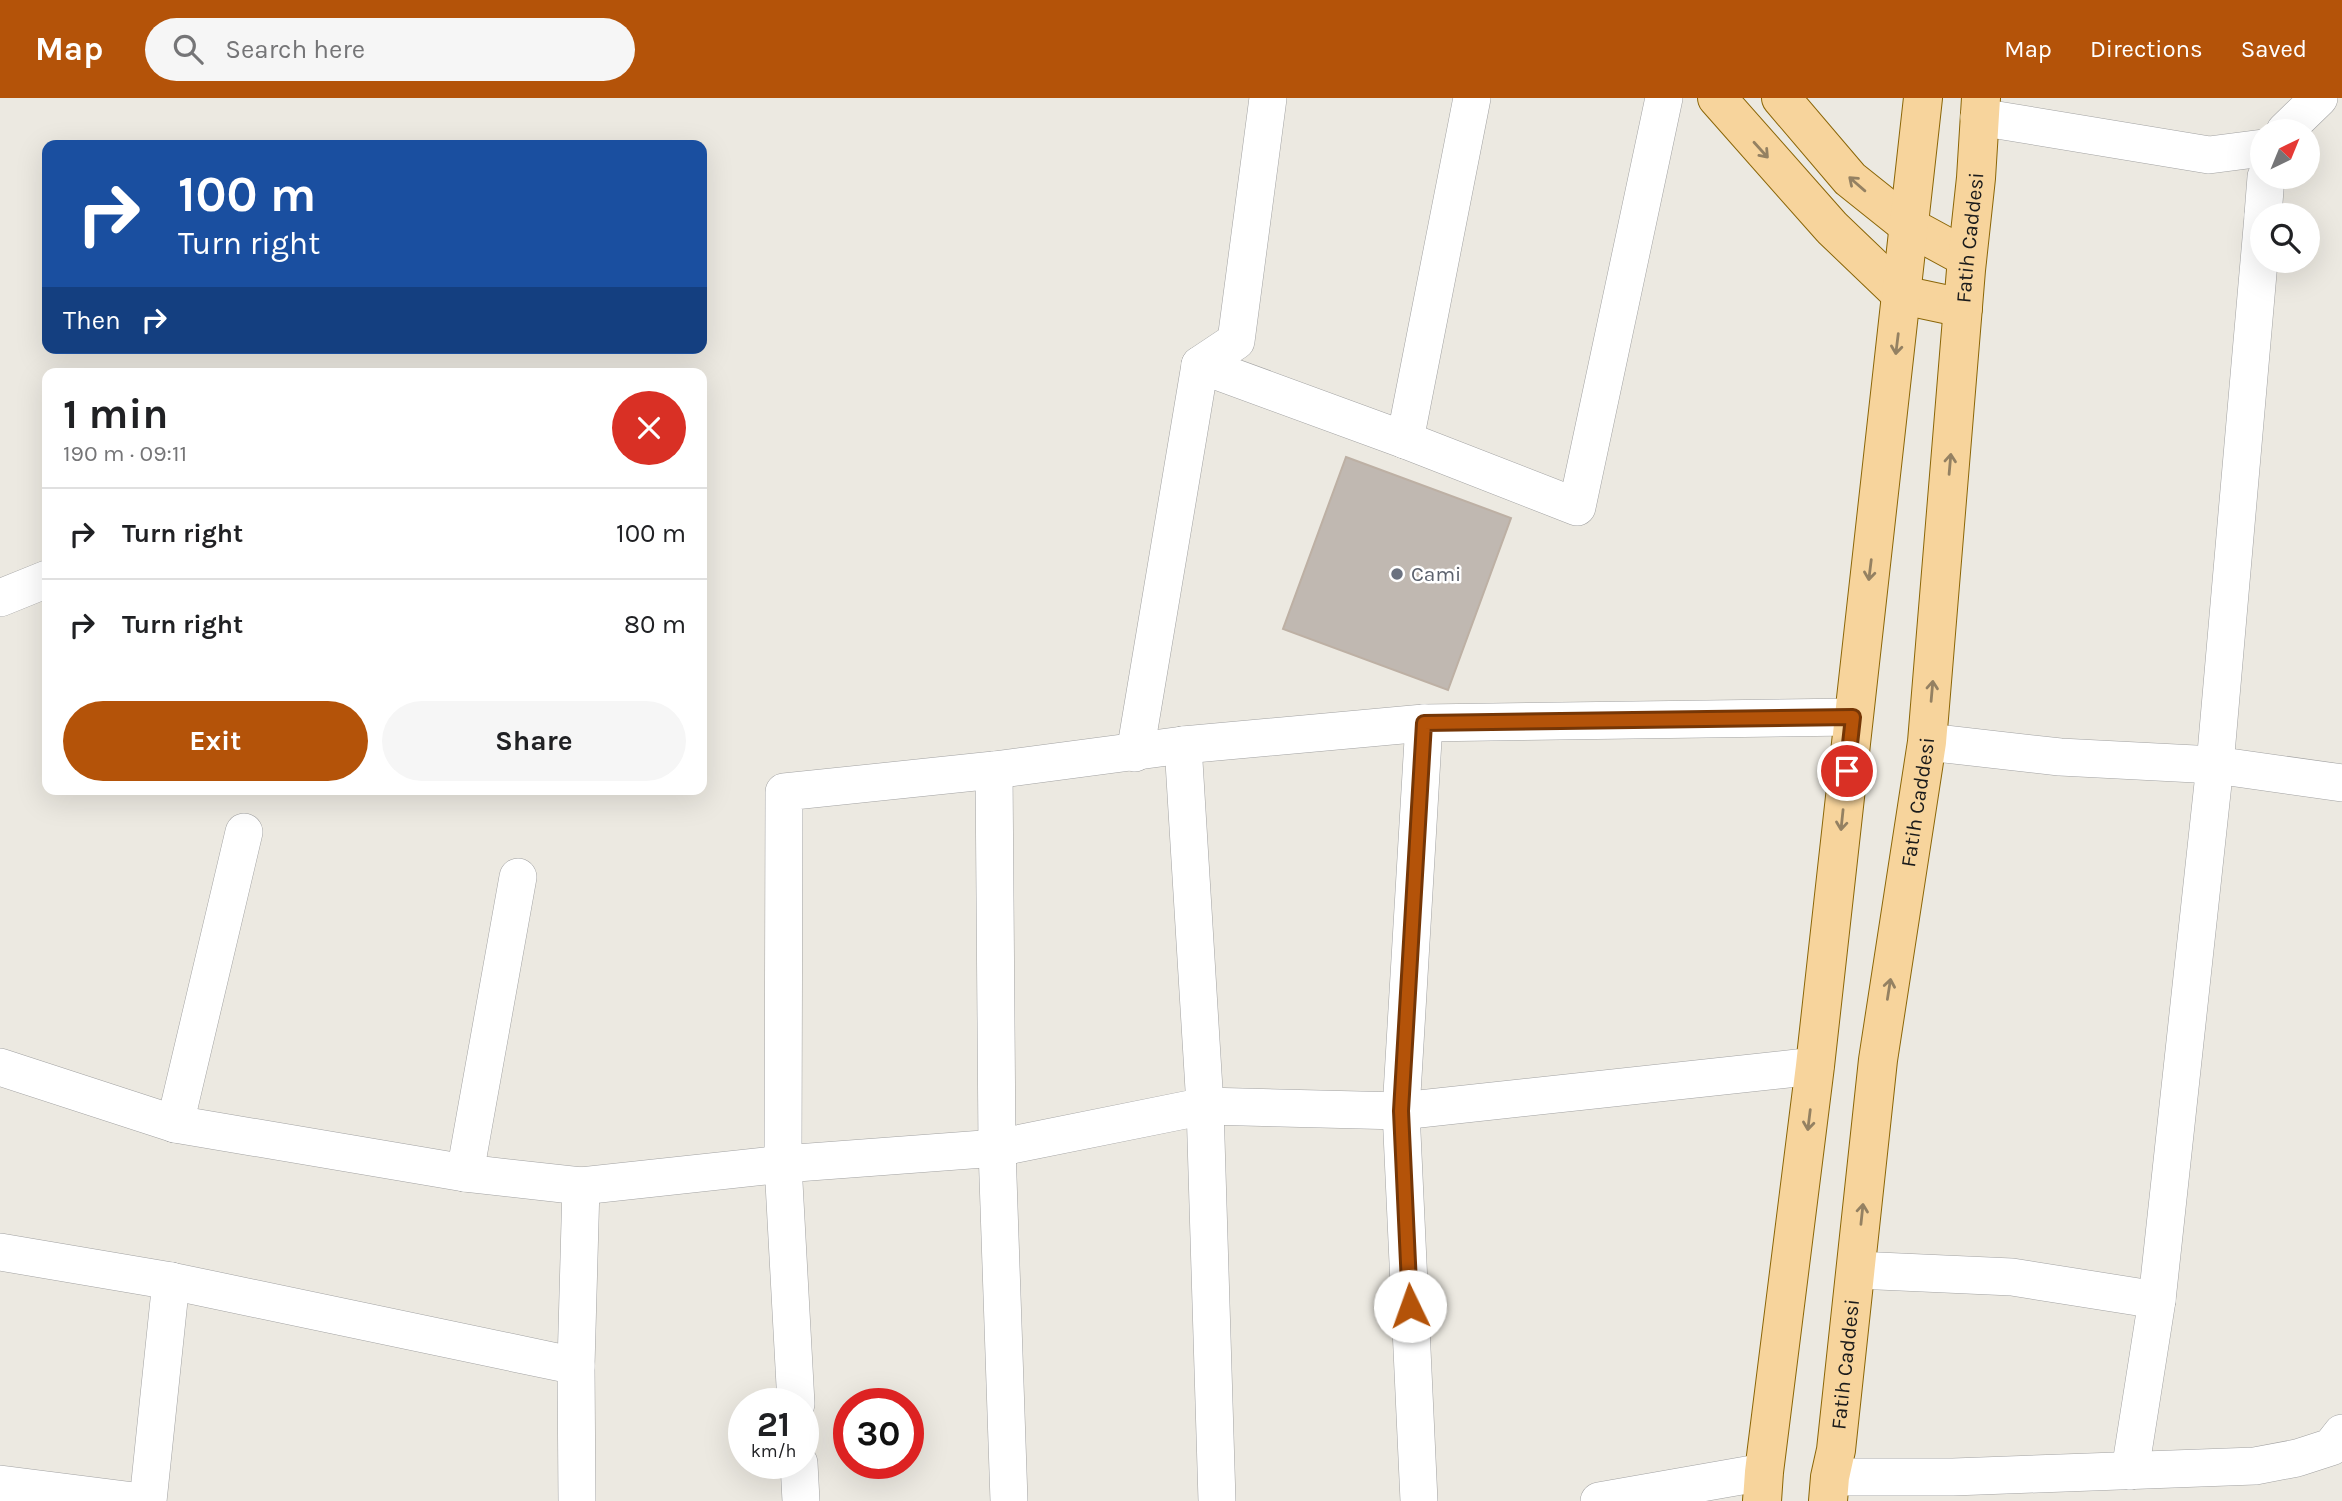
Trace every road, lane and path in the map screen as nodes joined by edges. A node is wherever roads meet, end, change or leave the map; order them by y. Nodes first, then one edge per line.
1 (1268, 98) edge
2 (1472, 98) edge
3 (1664, 98) edge
4 (1717, 98) edge
5 (1782, 98) edge
6 (1923, 98) edge
7 (2319, 98) edge
8 (1980, 108) edge
9 (2297, 119) edge
10 (2250, 150) edge
11 (1910, 228) junction
12 (1967, 258) junction
13 (2258, 273) edge
14 (1902, 295) junction
15 (1963, 307) junction
16 (1200, 365) junction
17 (1405, 440) junction
18 (42, 581) edge
19 (0, 598) edge
20 (1853, 717) junction
21 (1424, 723) junction
22 (1927, 742) junction
23 (1183, 746) junction
24 (1135, 753) junction
25 (2215, 765) junction
26 (994, 769) junction
27 (2342, 783) edge
28 (244, 832) dead end
29 (518, 877) dead end
30 (1815, 1066) junction
31 (0, 1067) edge
32 (1205, 1106) junction
33 (1401, 1111) junction
34 (175, 1124) junction
35 (997, 1148) junction
36 (783, 1164) junction
37 (465, 1173) junction
38 (581, 1186) junction
39 (0, 1252) edge
40 (1856, 1270) junction
41 (171, 1281) junction
42 (2157, 1300) junction
43 (576, 1366) junction
44 (795, 1388) edge
45 (2342, 1433) edge
46 (2130, 1471) junction
47 (800, 1479) edge
48 (0, 1484) edge
49 (1763, 1486) edge
50 (1829, 1489) edge
51 (134, 1501) edge
52 (148, 1501) edge
53 (577, 1501) edge
54 (801, 1501) edge
55 (1009, 1501) edge
56 (1217, 1501) edge
57 (1419, 1501) edge
58 (1599, 1501) edge

1 - 16 street
2 - 17 street
3 - 17 street
4 -> 14 main road
11 -> 5 main road
6 - 11 main road
7 - 9 street
8 - 10 street
8 - 12 main road, Fatih Caddesi
11 - 12 main road
11 - 14 main road
12 - 15 main road, Fatih Caddesi
13 - 25 street
14 - 15 main road
14 -> 20 main road
22 -> 15 main road, Fatih Caddesi
16 - 17 street
16 - 24 street
18 - 19 street
20 - 21 street
20 -> 30 main road
21 - 23 street
21 - 33 street
22 - 25 street
40 -> 22 main road, Fatih Caddesi
23 - 24 street
23 - 32 street
24 - 26 street
25 - 27 street
25 - 42 street
26 - 35 street
26 - 36 street
28 - 34 street
29 - 37 street
30 - 33 street
30 -> 49 main road
31 - 34 street
32 - 33 street
32 - 35 street
32 - 56 street
33 - 57 street
34 - 37 street
35 - 36 street
35 - 55 street
36 - 38 street
36 - 44 street
37 - 38 street
38 - 43 street
39 - 41 street
40 - 42 street
40 - 50 main road, Fatih Caddesi
41 - 43 street
41 - 52 street
42 - 46 street
43 - 53 street
45 - 46 street
46 - 50 street
47 - 54 street
48 - 51 street
49 - 58 street

